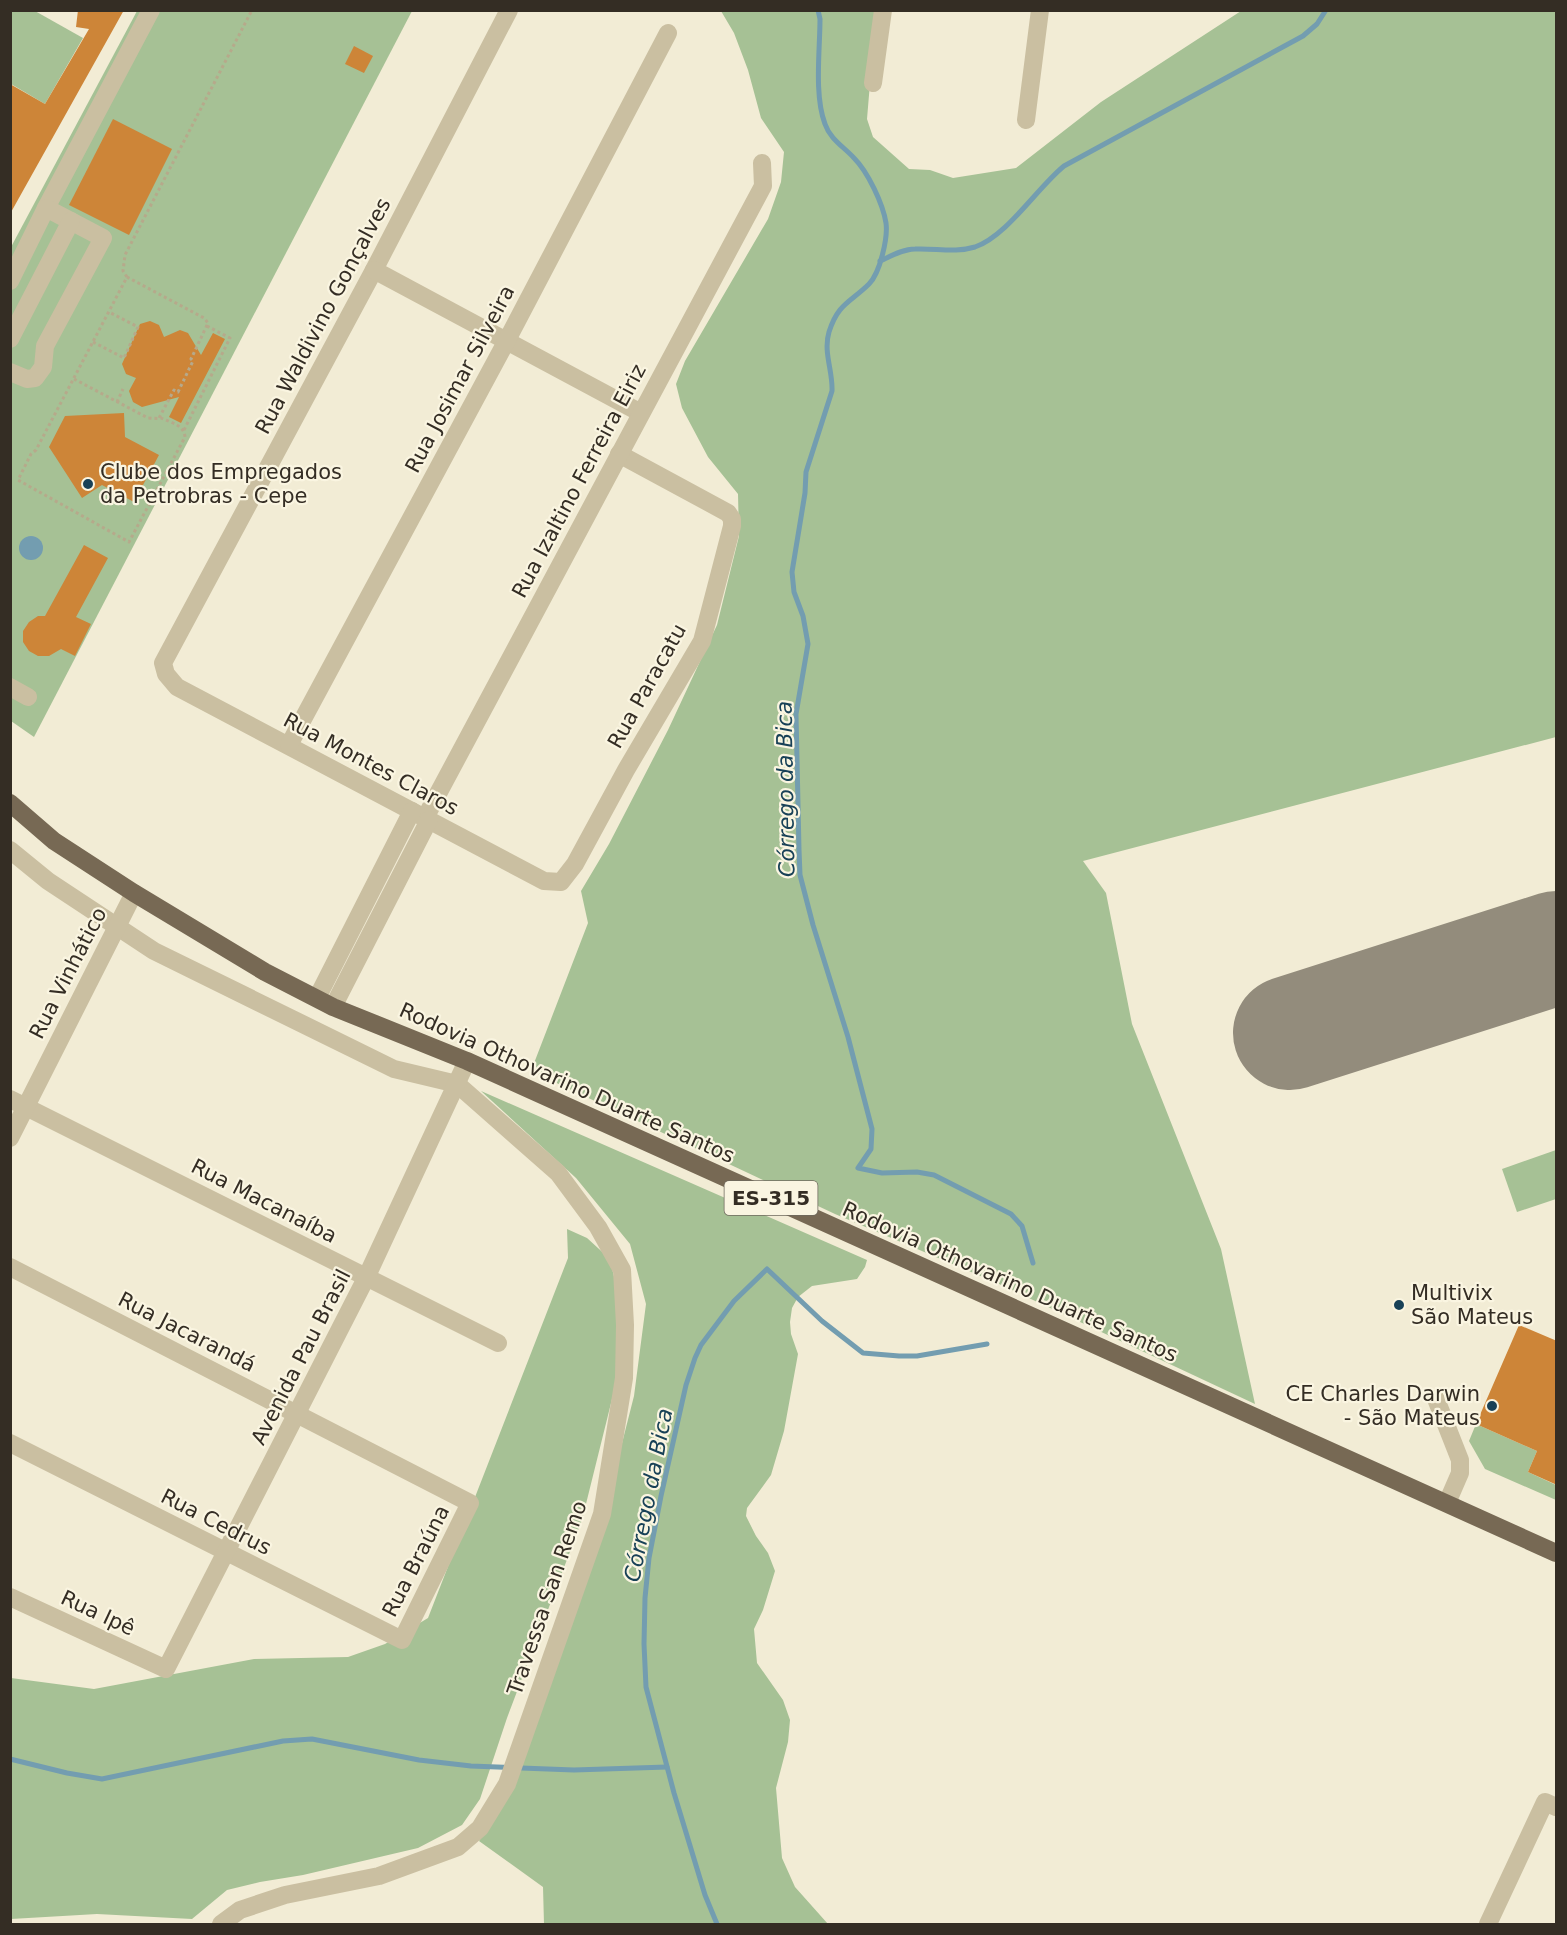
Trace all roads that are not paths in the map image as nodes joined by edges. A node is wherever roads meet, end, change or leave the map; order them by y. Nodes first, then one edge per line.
1 (151, 10) edge
2 (509, 10) edge
3 (883, 10) edge
4 (1040, 10) edge
5 (668, 33) dead end
6 (873, 83) dead end
7 (1026, 120) dead end
8 (762, 163) dead end
9 (46, 208) junction
10 (71, 221) junction
11 (374, 270) junction
12 (10, 281) edge
13 (10, 339) edge
14 (506, 342) junction
15 (10, 372) edge
16 (641, 413) junction
17 (619, 454) junction
18 (166, 674) joint
19 (10, 687) edge
20 (28, 697) dead end
21 (289, 746) junction
22 (10, 803) edge
23 (422, 816) junction
24 (10, 850) edge
25 (561, 882) joint
26 (134, 893) junction
27 (117, 927) junction
28 (317, 998) junction
29 (333, 1007) junction
30 (467, 1061) junction
31 (457, 1084) junction
32 (18, 1103) edge
33 (10, 1138) edge
34 (10, 1267) edge
35 (366, 1278) junction
36 (498, 1343) dead end
37 (1436, 1399) dead end
38 (298, 1414) junction
39 (10, 1443) edge
40 (470, 1503) joint
41 (1448, 1503) junction
42 (227, 1552) junction
43 (1557, 1553) edge
44 (10, 1597) edge
45 (402, 1640) joint
46 (166, 1669) joint
47 (1557, 1807) edge
48 (221, 1924) edge
49 (1488, 1924) edge

1 - 9 street
2 - 11 street, Rua Waldivino Gonçalves
3 - 6 street
4 - 7 street
5 - 14 street, Rua Josimar Silveira
8 - 16 street, Rua Izaltino Ferreira Eiriz
9 - 10 street
9 - 12 street
10 - 13 street
10 - 15 street
11 - 14 street
11 - 18 street, Rua Waldivino Gonçalves
14 - 16 street
14 - 21 street, Rua Josimar Silveira
16 - 17 street, Rua Izaltino Ferreira Eiriz
17 - 23 street, Rua Izaltino Ferreira Eiriz
17 - 25 street, Rua Paracatu
18 - 21 street, Rua Montes Claros
19 - 20 street
21 - 23 street, Rua Montes Claros
22 - 26 main road, Rodovia Othovarino Duarte Santos / ES-315
23 - 25 street, Rua Montes Claros
23 - 28 street
23 - 29 street
24 - 27 street
26 - 27 street, Rua Vinhático
26 - 28 main road, Rodovia Othovarino Duarte Santos / ES-315
27 - 31 street
27 - 32 street, Rua Vinhático
28 - 29 main road, Rodovia Othovarino Duarte Santos / ES-315
29 - 30 main road, Rodovia Othovarino Duarte Santos / ES-315
30 - 31 street, Avenida Pau Brasil
30 - 41 main road, Rodovia Othovarino Duarte Santos / ES-315
31 - 35 street, Avenida Pau Brasil
31 - 48 street, Travessa San Remo
32 - 33 street, Rua Vinhático
32 - 35 street, Rua Macanaíba
34 - 38 street, Rua Jacarandá
35 - 36 street, Rua Macanaíba
35 - 38 street, Avenida Pau Brasil
37 - 41 street
38 - 40 street, Rua Jacarandá
38 - 42 street, Avenida Pau Brasil
39 - 42 street, Rua Cedrus
40 - 45 street, Rua Braúna
41 - 43 main road, Rodovia Othovarino Duarte Santos / ES-315
42 - 45 street, Rua Cedrus
42 - 46 street, Avenida Pau Brasil
44 - 46 street, Rua Ipê
47 - 49 street

